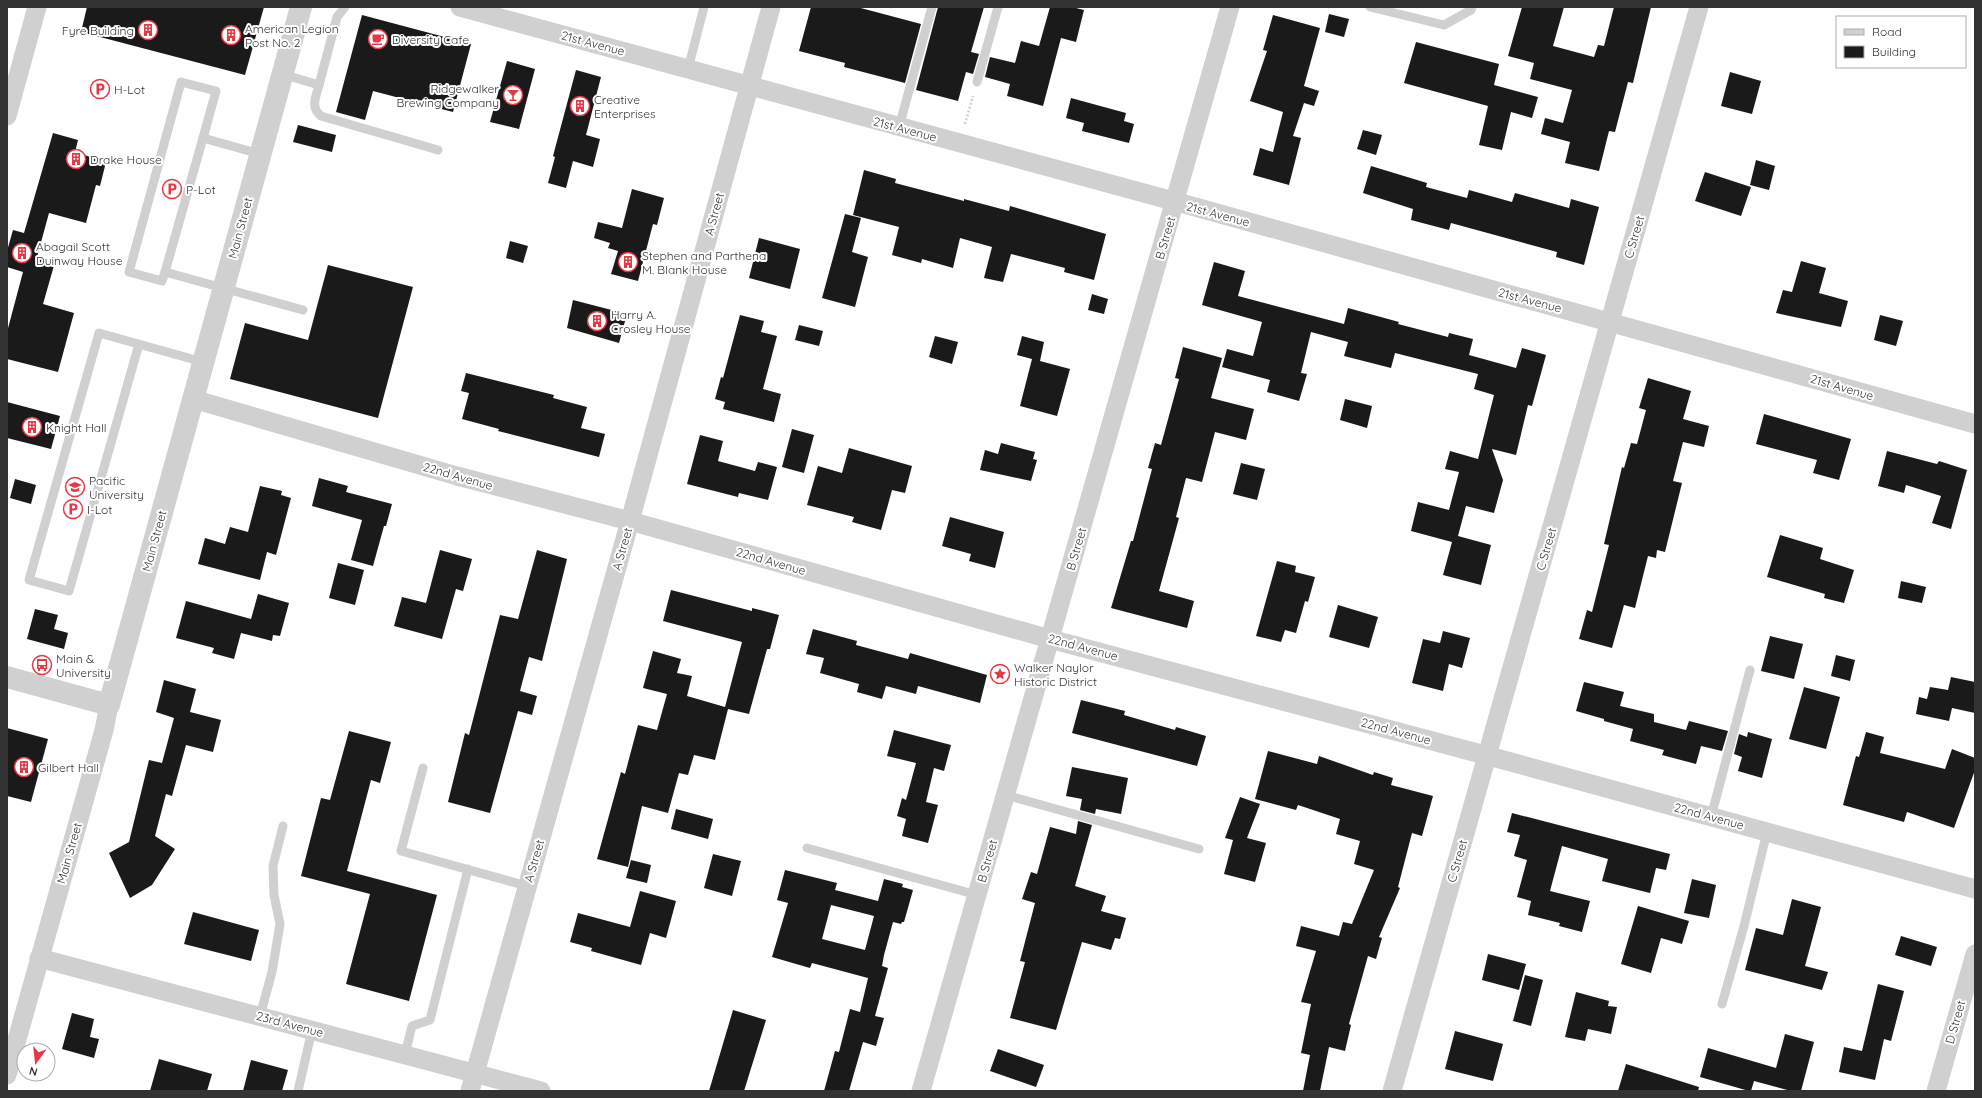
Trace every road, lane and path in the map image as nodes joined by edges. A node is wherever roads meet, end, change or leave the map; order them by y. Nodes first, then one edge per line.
1 (37, 7) edge
2 (301, 7) edge
3 (345, 7) edge
4 (460, 7) edge
5 (704, 7) edge
6 (772, 7) edge
7 (932, 7) edge
8 (998, 7) edge
9 (1230, 7) edge
10 (1370, 7) edge
11 (1472, 7) edge
12 (1699, 7) edge
13 (493, 11) edge
14 (688, 69) junction
15 (282, 74) junction
16 (977, 82) joint
17 (319, 85) junction
18 (749, 86) junction
19 (7, 116) edge
20 (899, 127) junction
21 (203, 138) junction
22 (960, 144) junction
23 (438, 150) dead end
24 (260, 154) junction
25 (1175, 202) junction
26 (165, 272) junction
27 (224, 288) junction
28 (303, 310) dead end
29 (1610, 322) junction
30 (139, 344) junction
31 (203, 362) junction
32 (193, 399) junction
33 (1975, 424) edge
34 (630, 521) junction
35 (1050, 639) junction
36 (1750, 670) dead end
37 (7, 677) edge
38 (109, 705) junction
39 (1486, 756) junction
40 (423, 768) dead end
41 (1006, 795) junction
42 (1711, 817) junction
43 (283, 826) dead end
44 (1767, 832) junction
45 (807, 848) dead end
46 (1199, 850) dead end
47 (468, 870) junction
48 (528, 886) junction
49 (1975, 889) edge
50 (977, 895) junction
51 (1975, 954) edge
52 (39, 958) junction
53 (1722, 1004) dead end
54 (260, 1016) junction
55 (312, 1030) junction
56 (405, 1054) junction
57 (475, 1073) junction
58 (7, 1075) edge
59 (298, 1091) edge
60 (470, 1091) edge
61 (541, 1091) edge
62 (921, 1091) edge
63 (1392, 1091) edge
64 (1936, 1091) edge

1 - 19 street
2 - 15 street, Main Street
3 - 17 lane
4 - 13 street, 21st Avenue
5 - 14 lane
6 - 18 street, A Street
7 - 20 lane
8 - 16 lane
9 - 25 street, B Street
10 - 11 lane
12 - 29 street, C Street
13 - 14 street, 21st Avenue
14 - 18 street, 21st Avenue
15 - 17 lane
15 - 24 street, Main Street
16 - 22 path
17 - 23 lane
18 - 20 street, 21st Avenue
18 - 34 street, A Street
20 - 22 street, 21st Avenue
21 - 24 lane
21 - 26 lane
21 - 26 lane
22 - 25 street, 21st Avenue
24 - 27 street, Main Street
25 - 29 street, 21st Avenue
25 - 35 street, B Street
26 - 27 lane
27 - 28 lane
27 - 31 street, Main Street
29 - 33 street, 21st Avenue
29 - 39 street, C Street
30 - 30 lane
30 - 31 lane
31 - 32 street, Main Street
32 - 34 street, 22nd Avenue
32 - 38 street, Main Street
34 - 35 street, 22nd Avenue
34 - 48 street, A Street
35 - 39 street, 22nd Avenue
35 - 41 street, B Street
36 - 42 lane
37 - 38 street
38 - 52 street, Main Street
39 - 42 street, 22nd Avenue
39 - 63 street, C Street
40 - 47 lane
41 - 46 lane
41 - 50 street, B Street
42 - 44 street, 22nd Avenue
43 - 54 lane
44 - 49 street, 22nd Avenue
44 - 53 lane
45 - 50 lane
47 - 48 lane
47 - 56 lane
48 - 57 street, A Street
50 - 62 street, B Street
51 - 64 street, D Street
52 - 54 street, 23rd Avenue
52 - 58 street, Main Street
54 - 55 street, 23rd Avenue
55 - 56 street, 23rd Avenue
55 - 59 lane
56 - 57 street, 23rd Avenue
57 - 60 street, A Street
57 - 61 street, 23rd Avenue

